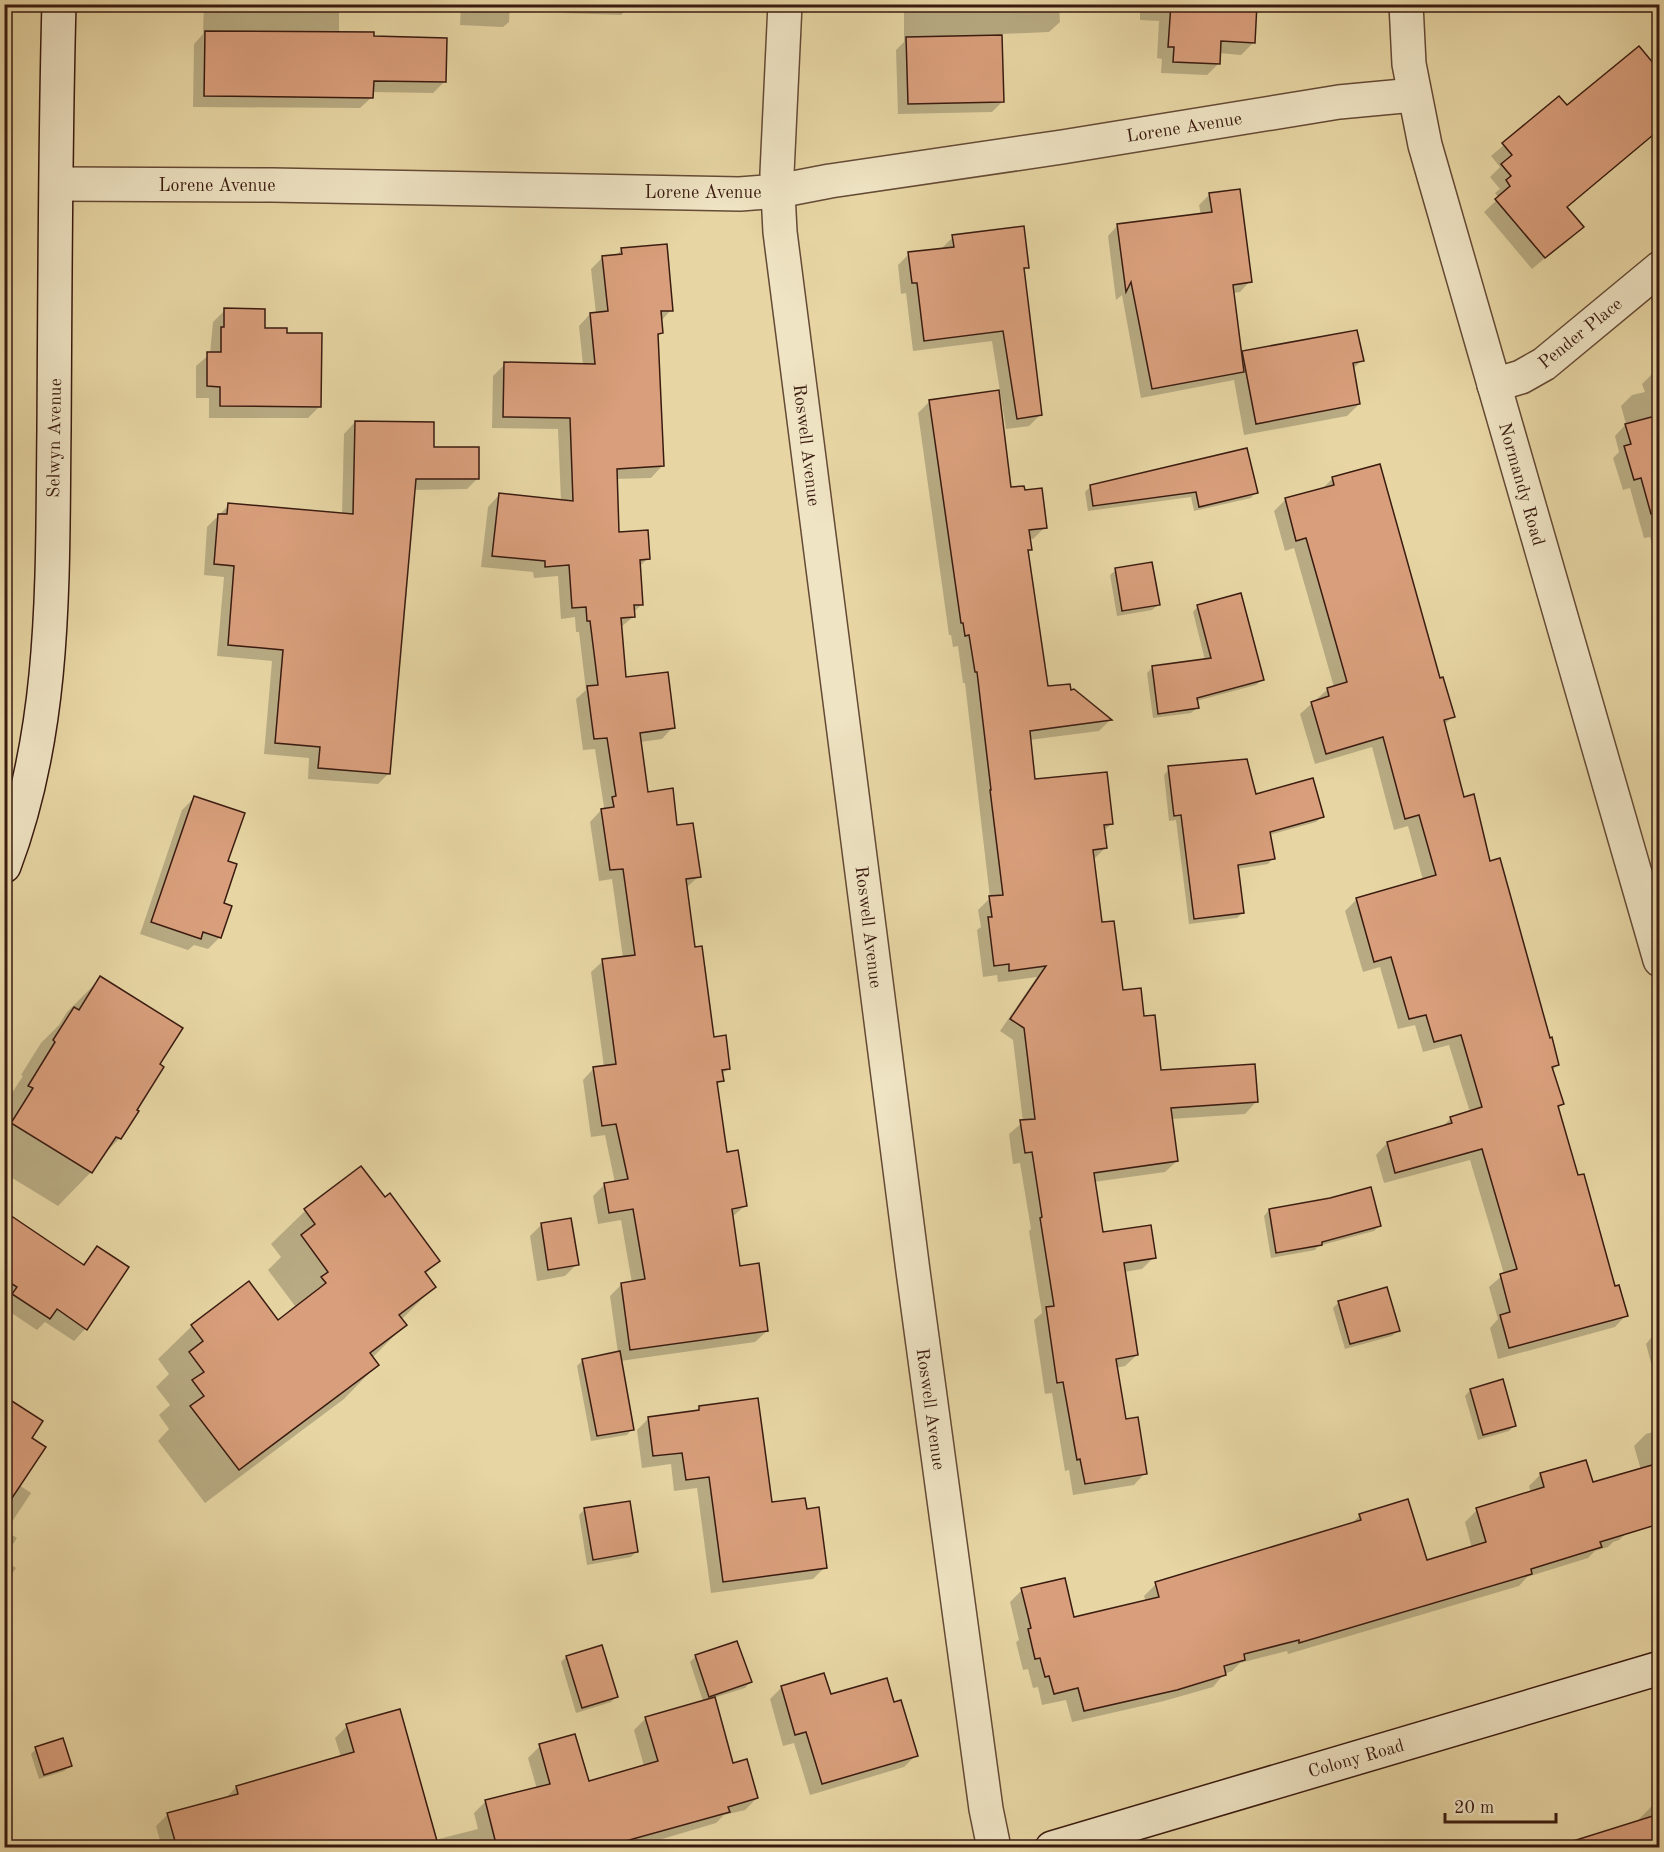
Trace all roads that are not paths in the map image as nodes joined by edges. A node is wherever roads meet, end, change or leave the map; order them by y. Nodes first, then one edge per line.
1 (59, 4) edge
2 (785, 4) edge
3 (1406, 4) edge
4 (1414, 95) junction
5 (57, 184) junction
6 (778, 191) junction
7 (1659, 268) edge
8 (1494, 385) junction
9 (4, 866) edge
10 (1659, 960) edge
11 (1659, 1668) edge
12 (994, 1848) edge
13 (1052, 1848) edge

1 - 5 street, Selwyn Avenue
2 - 6 street, Roswell Avenue
3 - 4 street, Normandy Road
4 - 6 street, Lorene Avenue
4 - 8 street, Normandy Road
5 - 6 street, Lorene Avenue
5 - 9 street, Selwyn Avenue
6 - 12 street, Roswell Avenue
7 - 8 street, Pender Place
8 - 10 street, Normandy Road
11 - 13 street, Colony Road

